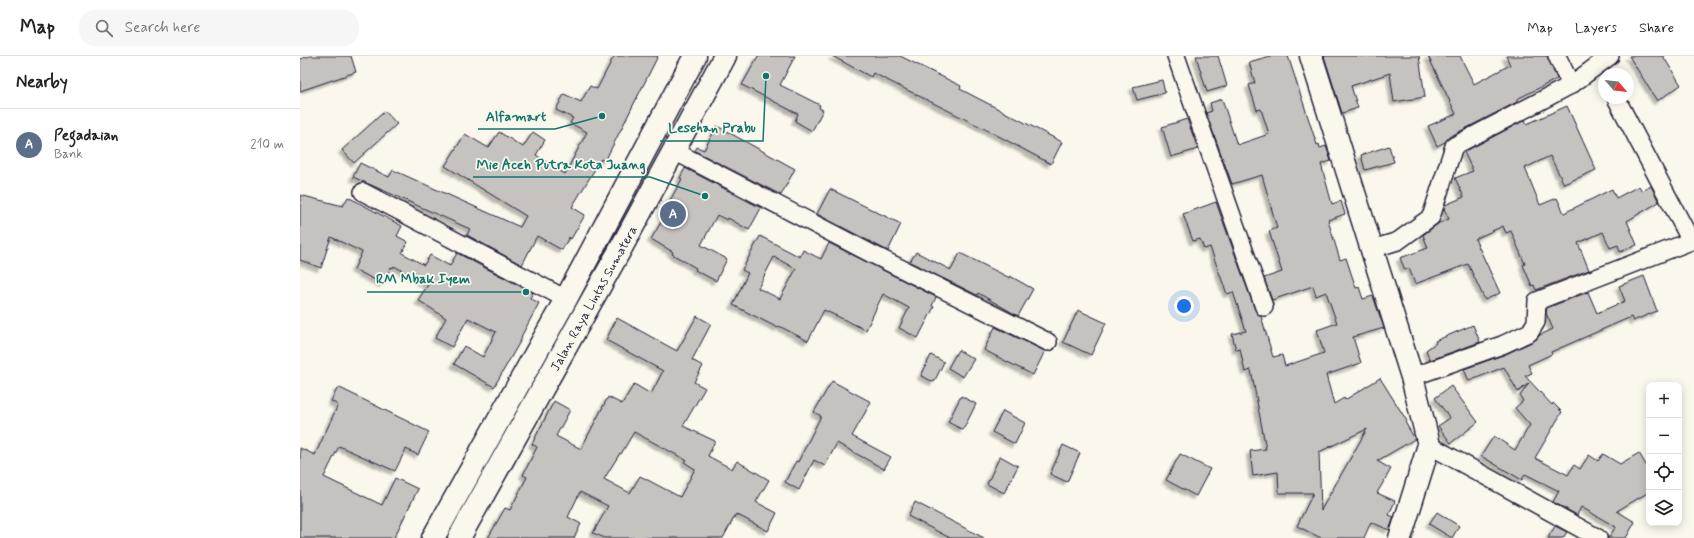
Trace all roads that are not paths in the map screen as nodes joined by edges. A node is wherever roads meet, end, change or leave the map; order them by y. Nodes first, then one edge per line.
1 (695, 56) edge
2 (725, 56) edge
3 (1176, 56) edge
4 (1311, 56) edge
5 (1557, 56) edge
6 (1604, 65) edge
7 (1571, 85) junction
8 (1619, 104) edge
9 (674, 151) junction
10 (363, 192) dead end
11 (1372, 249) junction
12 (566, 299) junction
13 (1264, 307) dead end
14 (1048, 342) dead end
15 (1412, 377) junction
16 (1429, 445) junction
17 (433, 538) edge
18 (459, 538) edge
19 (1400, 538) edge
20 (1598, 538) edge

1 - 12 main road, Jalan Raya Lintas Sumatera
2 - 9 main road, Jalan Raya Lintas Sumatera
3 - 13 street
4 - 11 main road
5 - 7 street
6 - 7 street
7 - 11 street
8 - 15 street
9 - 14 street
9 - 18 main road, Jalan Raya Lintas Sumatera
10 - 12 street
11 - 15 main road
12 - 17 main road, Jalan Raya Lintas Sumatera
15 - 16 main road
16 - 19 main road
16 - 20 street

